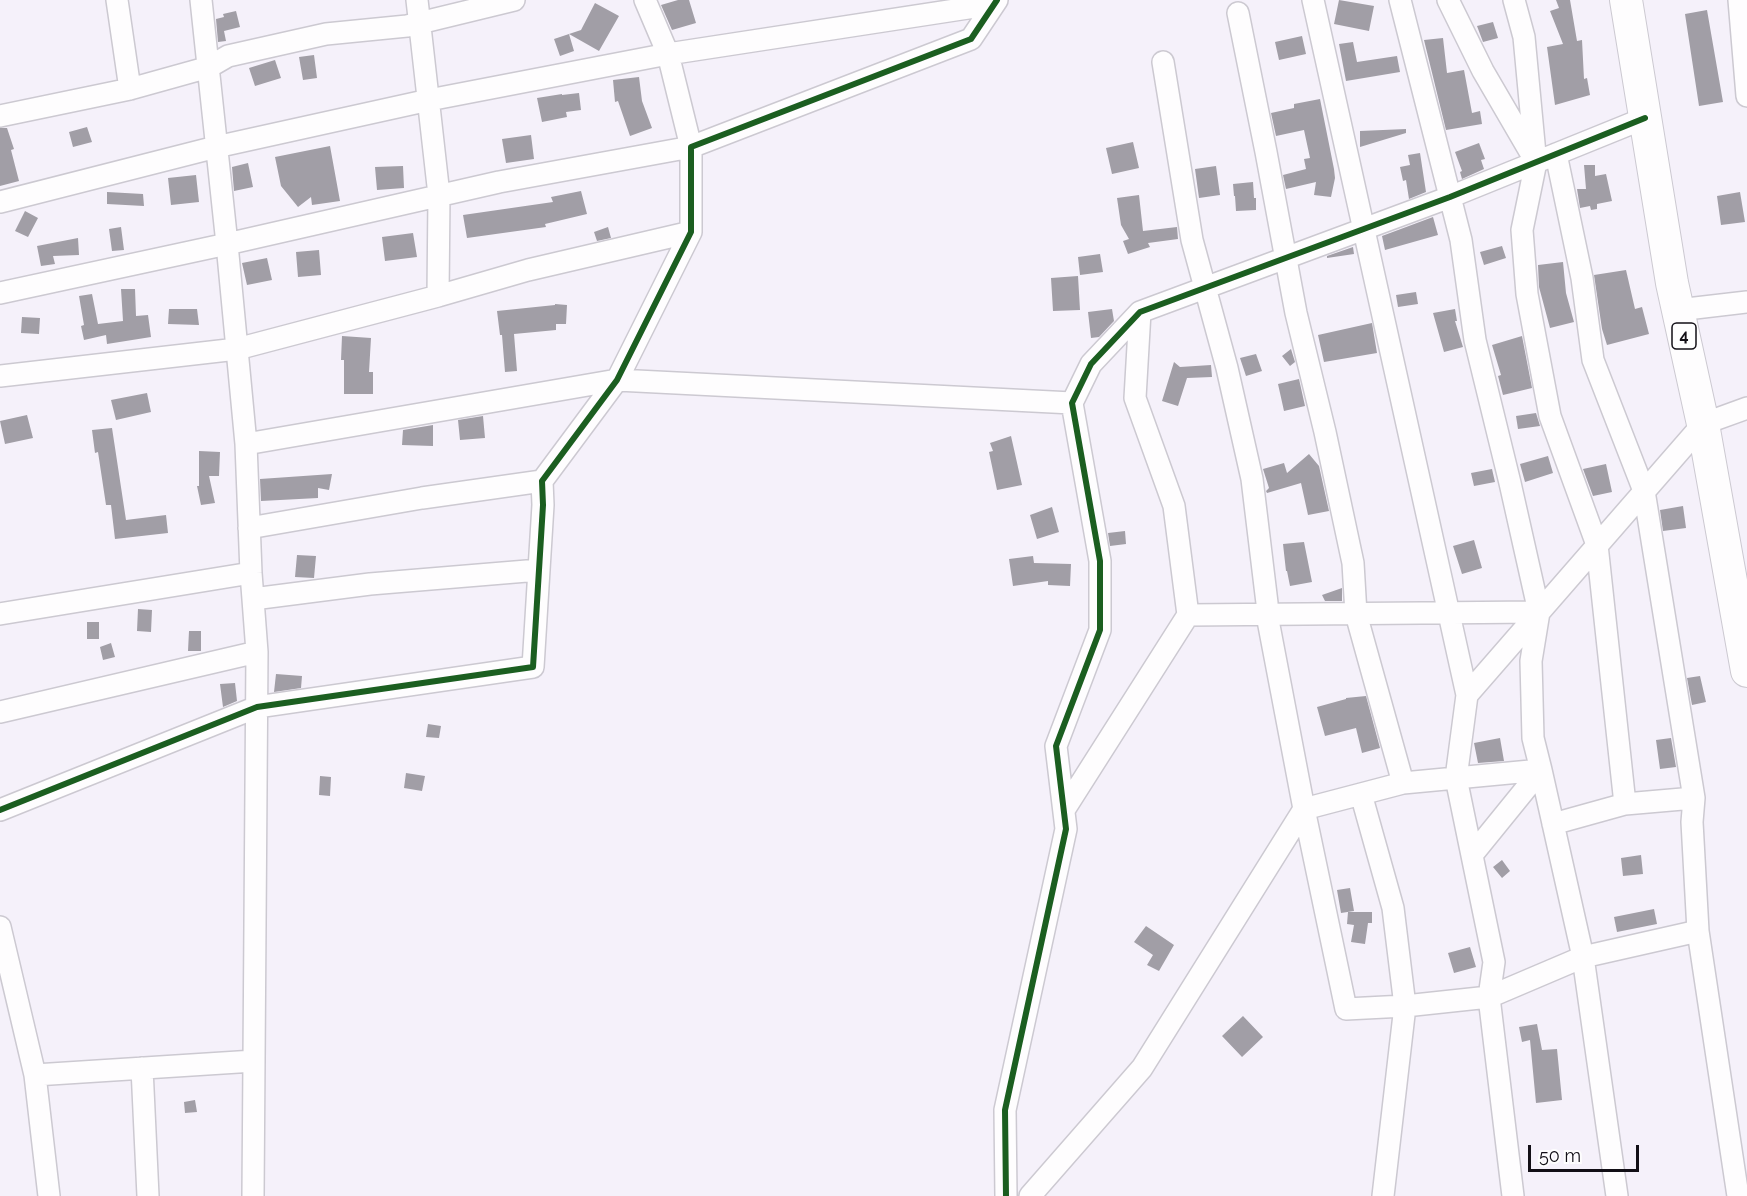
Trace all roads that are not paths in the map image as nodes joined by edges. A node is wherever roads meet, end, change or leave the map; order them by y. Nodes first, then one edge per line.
1 (117, 0) edge
2 (201, 0) edge
3 (417, 0) edge
4 (514, 0) edge
5 (645, 0) edge
6 (1313, 0) edge
7 (1400, 0) edge
8 (1448, 0) edge
9 (1514, 0) edge
10 (1626, 0) edge
11 (1739, 0) edge
12 (995, 2) edge
13 (1238, 13) dead end
14 (420, 22) junction
15 (668, 54) junction
16 (1163, 62) dead end
17 (208, 67) junction
18 (130, 89) junction
19 (1747, 96) edge
20 (429, 100) junction
21 (0, 116) edge
22 (1645, 118) junction
23 (216, 147) junction
24 (691, 147) junction
25 (1556, 154) junction
26 (1536, 162) junction
27 (439, 195) junction
28 (1450, 197) junction
29 (0, 202) edge
30 (1364, 229) junction
31 (691, 232) junction
32 (227, 244) junction
33 (1286, 258) junction
34 (1205, 288) junction
35 (0, 292) edge
36 (438, 297) junction
37 (1747, 302) edge
38 (1678, 309) junction
39 (1140, 312) junction
40 (237, 349) junction
41 (0, 376) edge
42 (617, 381) junction
43 (1072, 403) junction
44 (1747, 408) edge
45 (1703, 424) junction
46 (246, 444) junction
47 (542, 481) junction
48 (1644, 491) junction
49 (249, 528) junction
50 (1597, 545) junction
51 (539, 570) junction
52 (251, 573) junction
53 (253, 599) junction
54 (1539, 612) junction
55 (1449, 613) junction
56 (0, 614) edge
57 (1356, 614) junction
58 (1188, 615) junction
59 (1268, 615) junction
60 (257, 652) junction
61 (1747, 671) edge
62 (1467, 695) junction
63 (257, 707) junction
64 (0, 712) edge
65 (1541, 770) junction
66 (1456, 778) junction
67 (1403, 783) junction
68 (1361, 794) junction
69 (1694, 798) junction
70 (1625, 804) junction
71 (1304, 809) junction
72 (0, 810) edge
73 (1064, 810) junction
74 (1553, 824) junction
75 (1472, 855) junction
76 (0, 927) edge
77 (1698, 931) junction
78 (1583, 957) junction
79 (1489, 997) junction
80 (1405, 1006) junction
81 (254, 1061) junction
82 (142, 1068) junction
83 (35, 1075) junction
84 (49, 1196) edge
85 (148, 1196) edge
86 (253, 1196) edge
87 (1006, 1196) edge
88 (1030, 1196) edge
89 (1383, 1196) edge
90 (1513, 1196) edge
91 (1617, 1196) edge
92 (1738, 1196) edge

1 - 18 street
2 - 17 street
3 - 14 street
4 - 14 street
5 - 15 street
6 - 30 street
7 - 28 street
8 - 26 street
9 - 26 street
10 - 22 highway, 4
11 - 19 street
12 - 15 street
12 - 24 street
13 - 33 street
14 - 17 street
14 - 20 street
15 - 20 street
15 - 24 street
16 - 34 street
17 - 18 street
17 - 23 street
18 - 21 street
20 - 23 street
20 - 27 street
22 - 25 street
22 - 38 highway, 4
23 - 29 street
23 - 32 street
24 - 27 street
24 - 31 street
25 - 26 street
25 - 48 street
26 - 28 street
26 - 50 street
27 - 32 street
27 - 36 street
28 - 30 street
28 - 54 street
30 - 33 street
30 - 55 street
31 - 36 street
31 - 42 street
32 - 35 street
32 - 40 street
33 - 34 street
33 - 57 street
34 - 39 street
34 - 59 street
36 - 40 street
37 - 38 street
38 - 45 highway, 4
39 - 43 street
39 - 58 street
40 - 41 street
40 - 46 street
42 - 43 street
42 - 46 street
42 - 47 street
43 - 73 street
44 - 45 street
45 - 48 street
45 - 61 highway, 4
46 - 49 street
47 - 49 street
47 - 51 street
48 - 50 street
48 - 69 street
49 - 52 street
50 - 54 street
50 - 70 street
51 - 53 street
51 - 63 street
52 - 53 street
52 - 56 street
53 - 60 street
54 - 55 street
54 - 62 street
54 - 65 street
55 - 57 street
55 - 62 street
57 - 59 street
57 - 67 street
58 - 59 street
58 - 73 street
59 - 71 street
60 - 63 street
60 - 64 street
62 - 66 street
63 - 72 street
63 - 81 street
65 - 66 street
65 - 74 street
65 - 75 street
66 - 67 street
66 - 75 street
67 - 68 street
68 - 71 street
68 - 80 street
69 - 70 street
69 - 77 street
70 - 74 street
71 - 80 street
71 - 88 street
73 - 87 street
74 - 78 street
75 - 79 street
76 - 83 street
77 - 78 street
77 - 92 street
78 - 79 street
78 - 91 street
79 - 80 street
79 - 90 street
80 - 89 street
81 - 82 street
81 - 86 street
82 - 83 street
82 - 85 street
83 - 84 street

